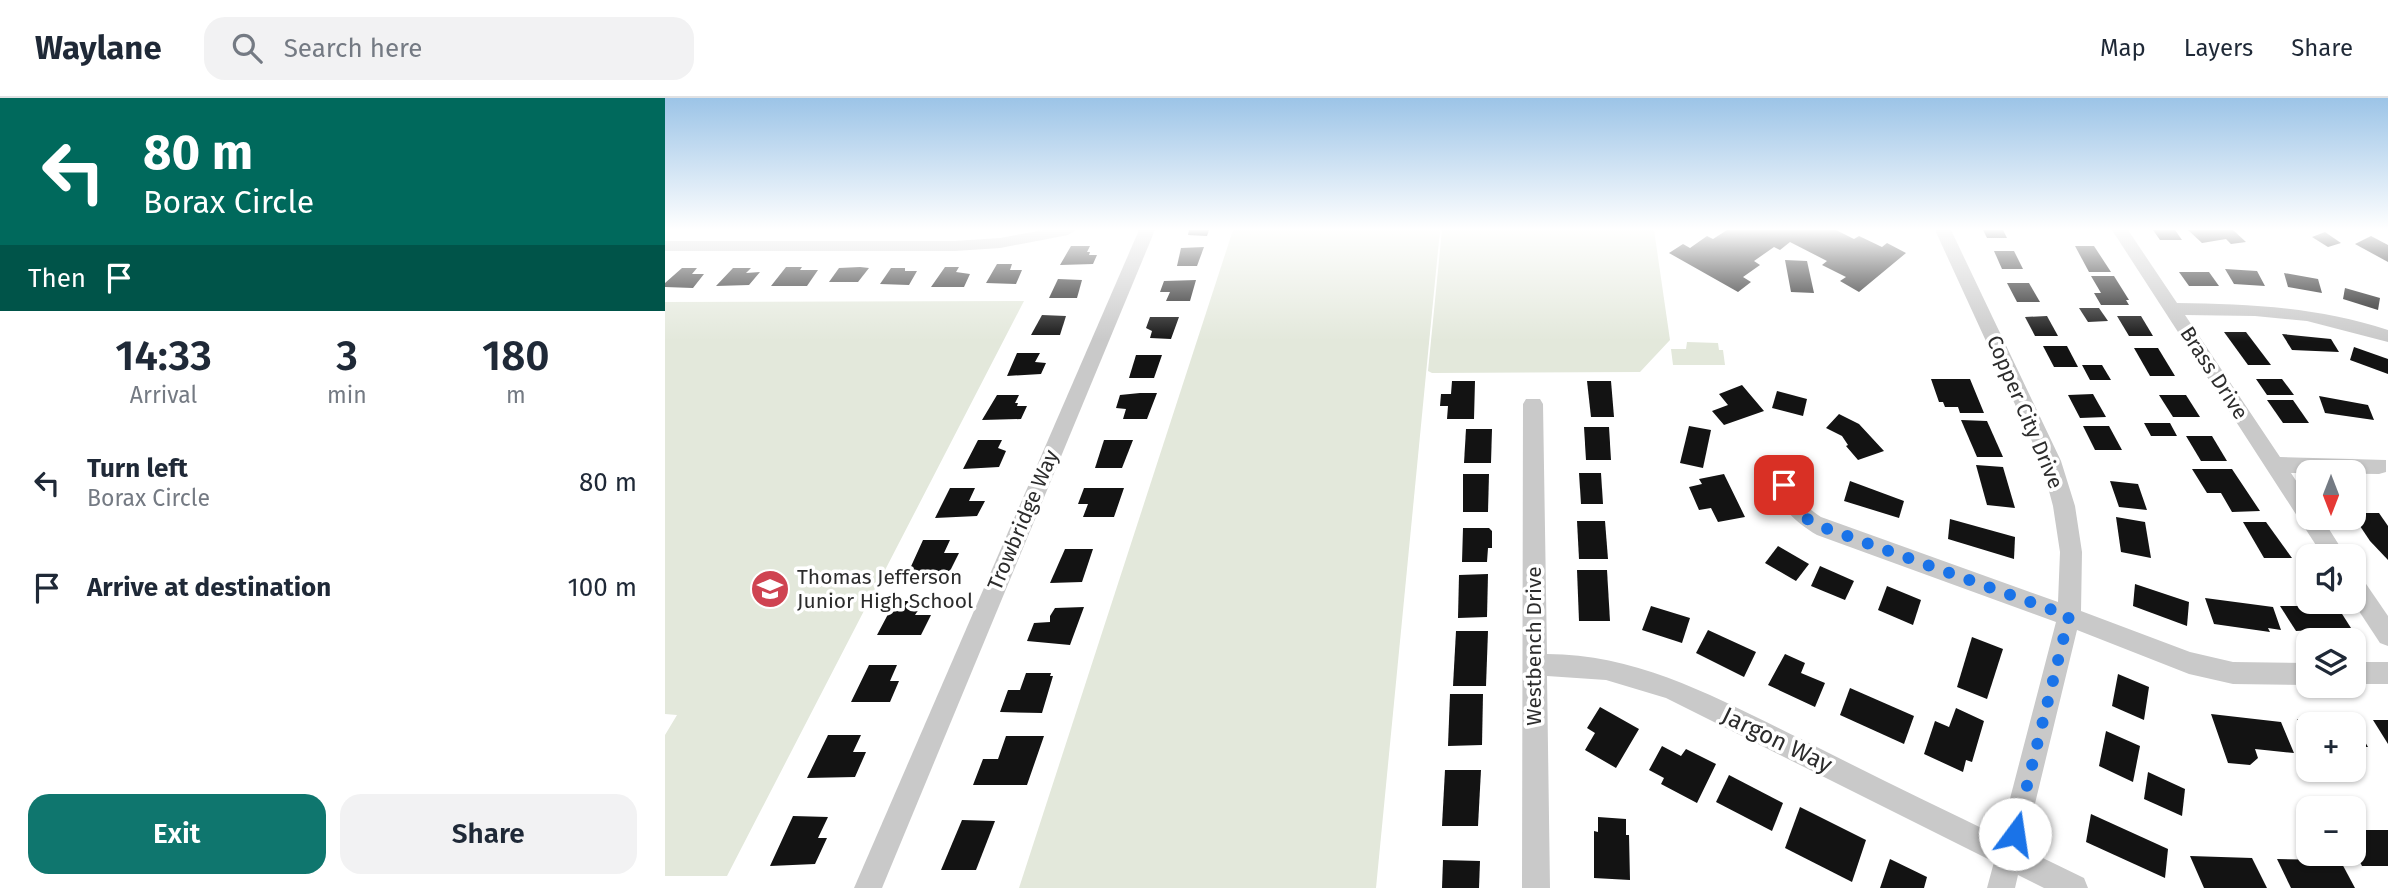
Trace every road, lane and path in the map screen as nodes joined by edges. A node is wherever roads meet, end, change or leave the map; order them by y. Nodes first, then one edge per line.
1 (1131, 267) edge
2 (1960, 267) edge
3 (2144, 267) edge
4 (2172, 309) junction
5 (2388, 336) edge
6 (1533, 404) dead end
7 (1786, 463) dead end
8 (2275, 465) junction
9 (2379, 466) dead end
10 (2296, 497) edge
11 (2366, 603) edge
12 (2069, 616) junction
13 (2388, 636) edge
14 (1534, 665) junction
15 (2366, 673) edge
16 (2388, 673) edge
17 (2296, 674) edge
18 (2009, 855) junction
19 (868, 888) edge
20 (1536, 888) edge
21 (2001, 888) edge
22 (2074, 888) edge

1 - 19 street, Trowbridge Way
2 - 12 street, Copper City Drive
3 - 4 street, Brass Drive
4 - 5 street
4 - 8 street, Brass Drive
6 - 14 street, Westbench Drive
7 - 12 street
8 - 9 street
8 - 10 street, Brass Drive
11 - 13 street
12 - 17 street
12 - 18 street, Copper City Drive
14 - 18 street, Jargon Way
14 - 20 street, Westbench Drive
15 - 16 street
18 - 21 street, Copper City Drive
18 - 22 street, Jargon Way

